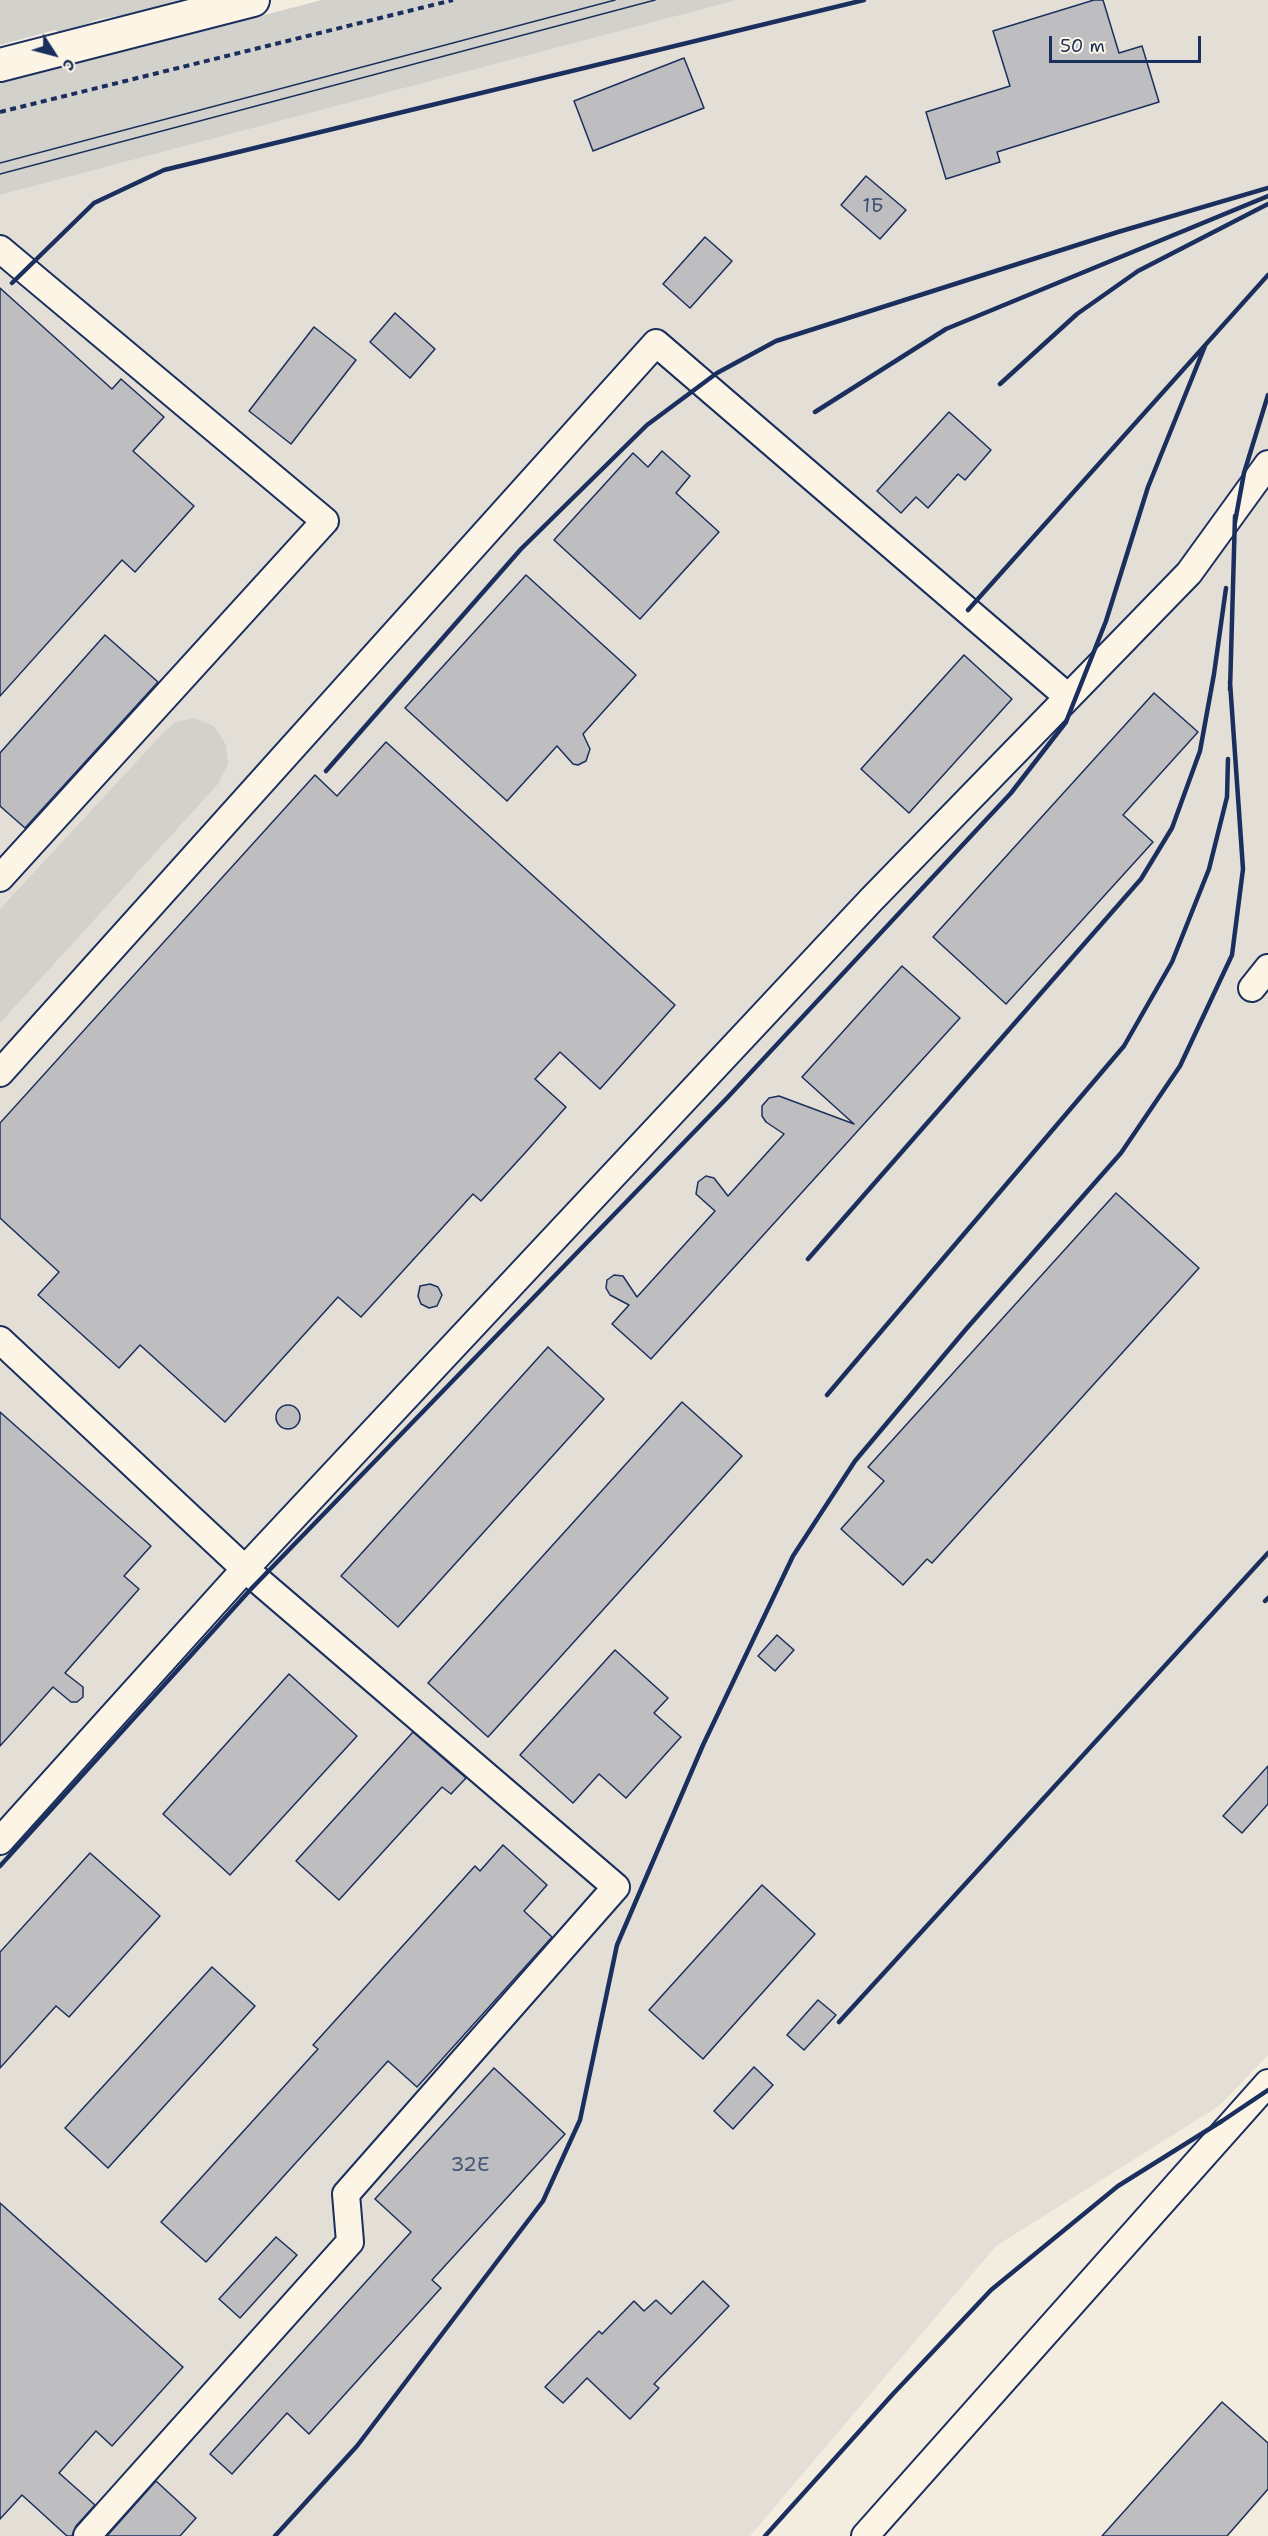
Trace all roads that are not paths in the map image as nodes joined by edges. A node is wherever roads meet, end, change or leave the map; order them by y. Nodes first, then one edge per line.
1 (253, 0) edge
2 (0, 65) edge
3 (0, 249) edge
4 (1268, 464) edge
5 (1068, 698) junction
6 (0, 878) edge
7 (1268, 968) edge
8 (1252, 988) dead end
9 (0, 1073) edge
10 (0, 1340) edge
11 (245, 1569) junction
12 (0, 1841) edge
13 (1268, 2083) edge
14 (87, 2536) edge
15 (865, 2536) edge

1 - 2 main road
3 - 6 street
4 - 5 street
5 - 9 street
5 - 11 street
7 - 8 street
10 - 11 street
11 - 12 street
11 - 14 street
13 - 15 street

